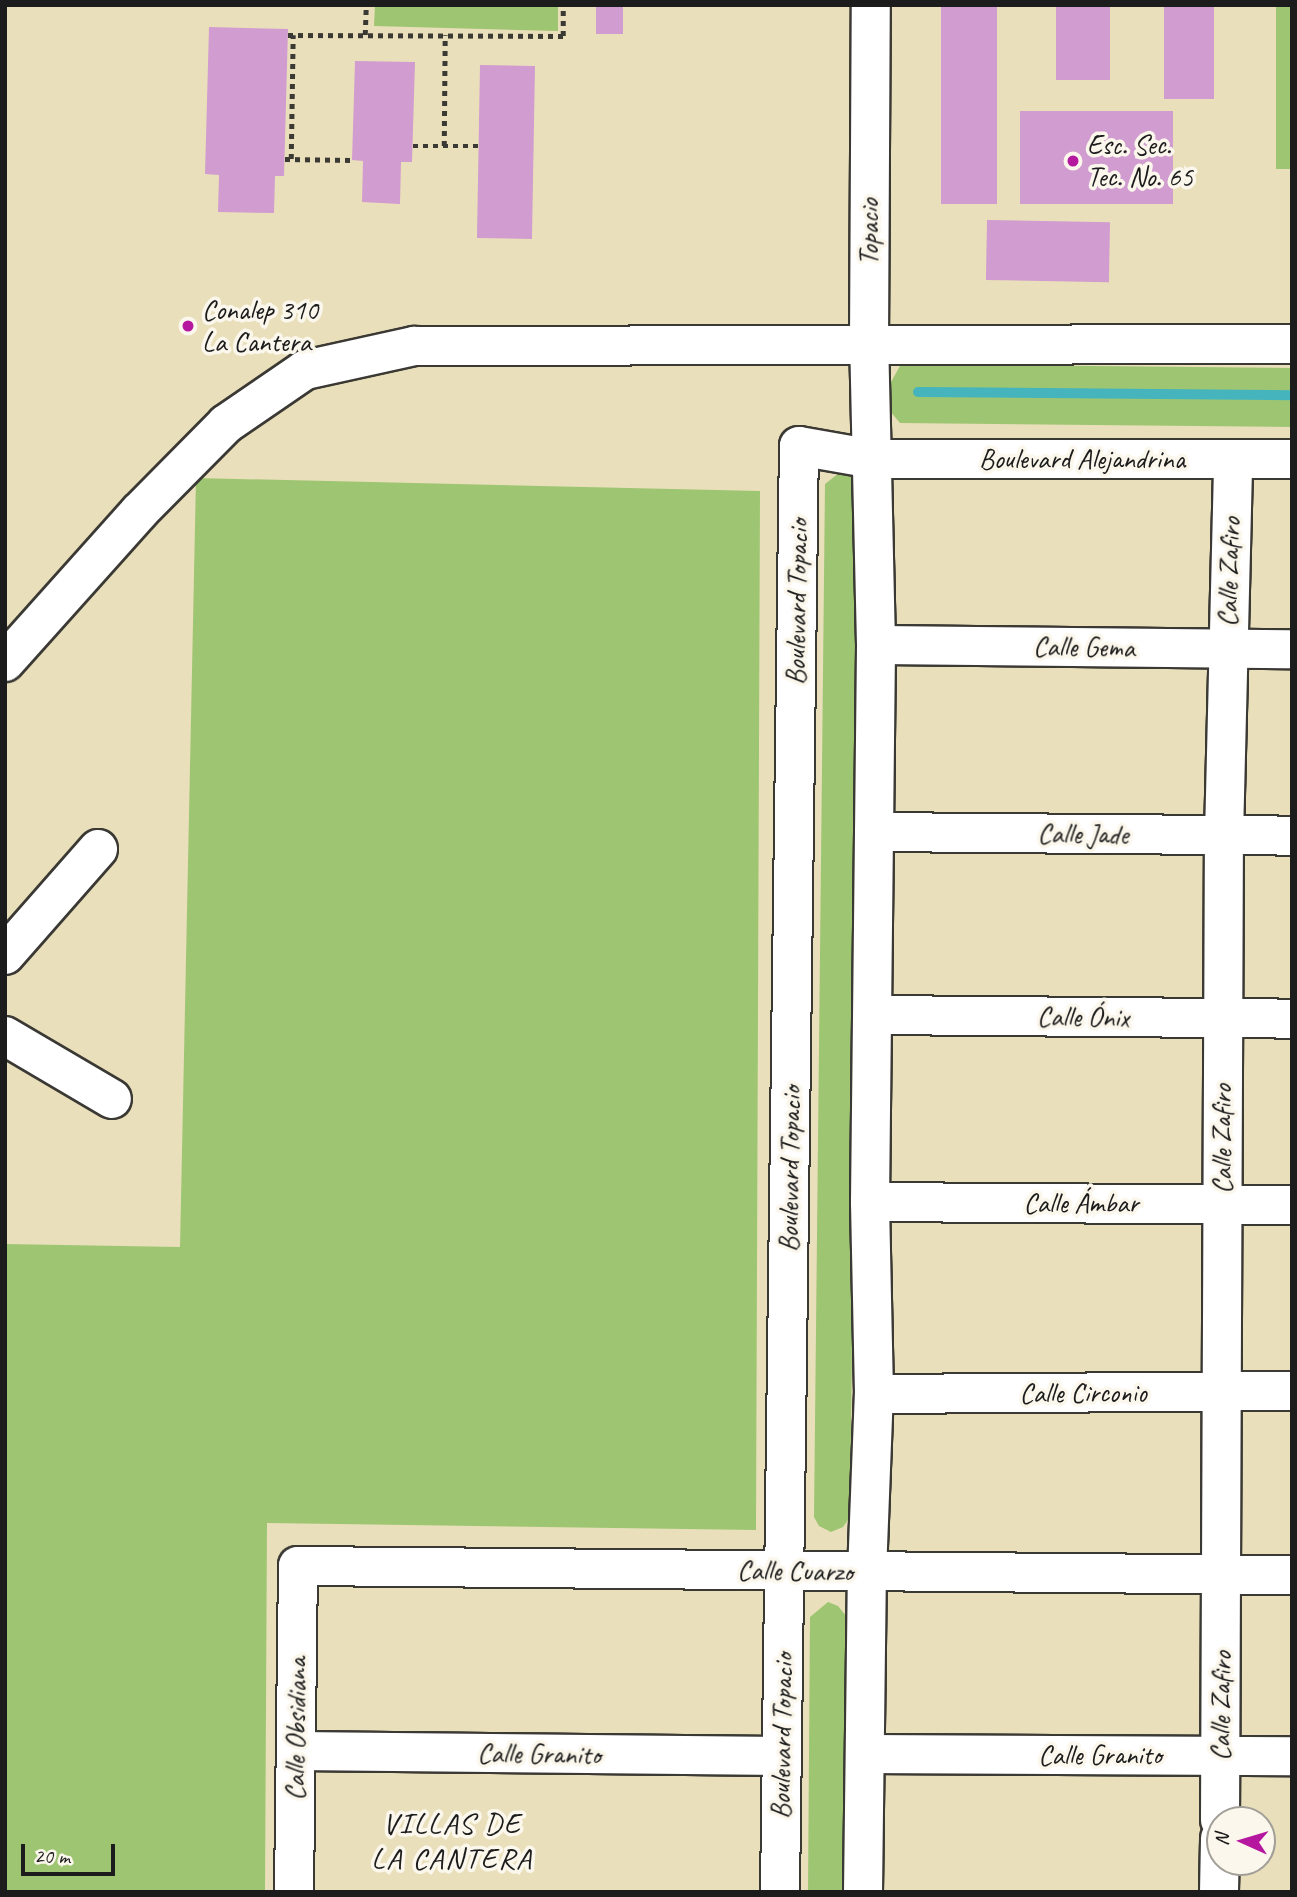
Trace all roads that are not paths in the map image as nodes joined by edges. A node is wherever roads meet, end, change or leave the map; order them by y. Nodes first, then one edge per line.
1 (871, 5) edge
2 (869, 343) junction
3 (1292, 344) edge
4 (799, 446) joint
5 (873, 459) junction
6 (1233, 459) junction
7 (1292, 459) edge
8 (876, 645) junction
9 (1227, 649) junction
10 (1292, 649) edge
11 (5, 662) edge
12 (874, 832) junction
13 (1224, 836) junction
14 (1292, 836) edge
15 (98, 849) dead end
16 (5, 955) edge
17 (874, 1015) junction
18 (1223, 1018) junction
19 (1292, 1019) edge
20 (5, 1036) edge
21 (112, 1099) dead end
22 (870, 1202) junction
23 (1222, 1204) junction
24 (1292, 1205) edge
25 (1292, 1391) edge
26 (1220, 1392) junction
27 (874, 1394) junction
28 (298, 1566) joint
29 (785, 1571) junction
30 (867, 1573) junction
31 (1223, 1575) junction
32 (1292, 1575) edge
33 (296, 1751) junction
34 (866, 1754) junction
35 (782, 1756) junction
36 (1221, 1756) junction
37 (1292, 1756) edge
38 (1220, 1806) edge
39 (294, 1892) edge
40 (780, 1892) edge
41 (863, 1892) edge

1 - 2 street, Topacio
2 - 3 street
2 - 5 street, Topacio
2 - 11 street
4 - 5 street, Boulevard Alejandrina
4 - 29 street, Boulevard Topacio
5 - 6 street, Boulevard Alejandrina
5 - 8 street
6 - 7 street, Boulevard Alejandrina
6 - 9 street, Calle Zafiro
8 - 9 street, Calle Gema
8 - 12 street
9 - 10 street, Calle Gema
9 - 13 street, Calle Zafiro
12 - 13 street, Calle Jade
12 - 17 street
13 - 14 street, Calle Jade
13 - 18 street, Calle Zafiro
15 - 16 street
17 - 18 street, Calle Ónix
17 - 22 street
18 - 19 street, Calle Ónix
18 - 23 street, Calle Zafiro
20 - 21 street
22 - 23 street, Calle Ámbar
22 - 27 street
23 - 24 street, Calle Ámbar
23 - 26 street, Calle Zafiro
25 - 26 street, Calle Circonio
26 - 27 street, Calle Circonio
26 - 31 street, Calle Zafiro
27 - 30 street
28 - 29 street, Calle Cuarzo
28 - 33 street, Calle Obsidiana
29 - 30 street, Calle Cuarzo
29 - 35 street, Boulevard Topacio
30 - 31 street, Calle Cuarzo
30 - 34 street
31 - 32 street, Calle Cuarzo
31 - 36 street, Calle Zafiro
33 - 35 street, Calle Granito
33 - 39 street, Calle Obsidiana
34 - 36 street, Calle Granito
34 - 41 street
35 - 40 street, Boulevard Topacio
36 - 37 street, Calle Granito
36 - 38 street, Calle Zafiro

